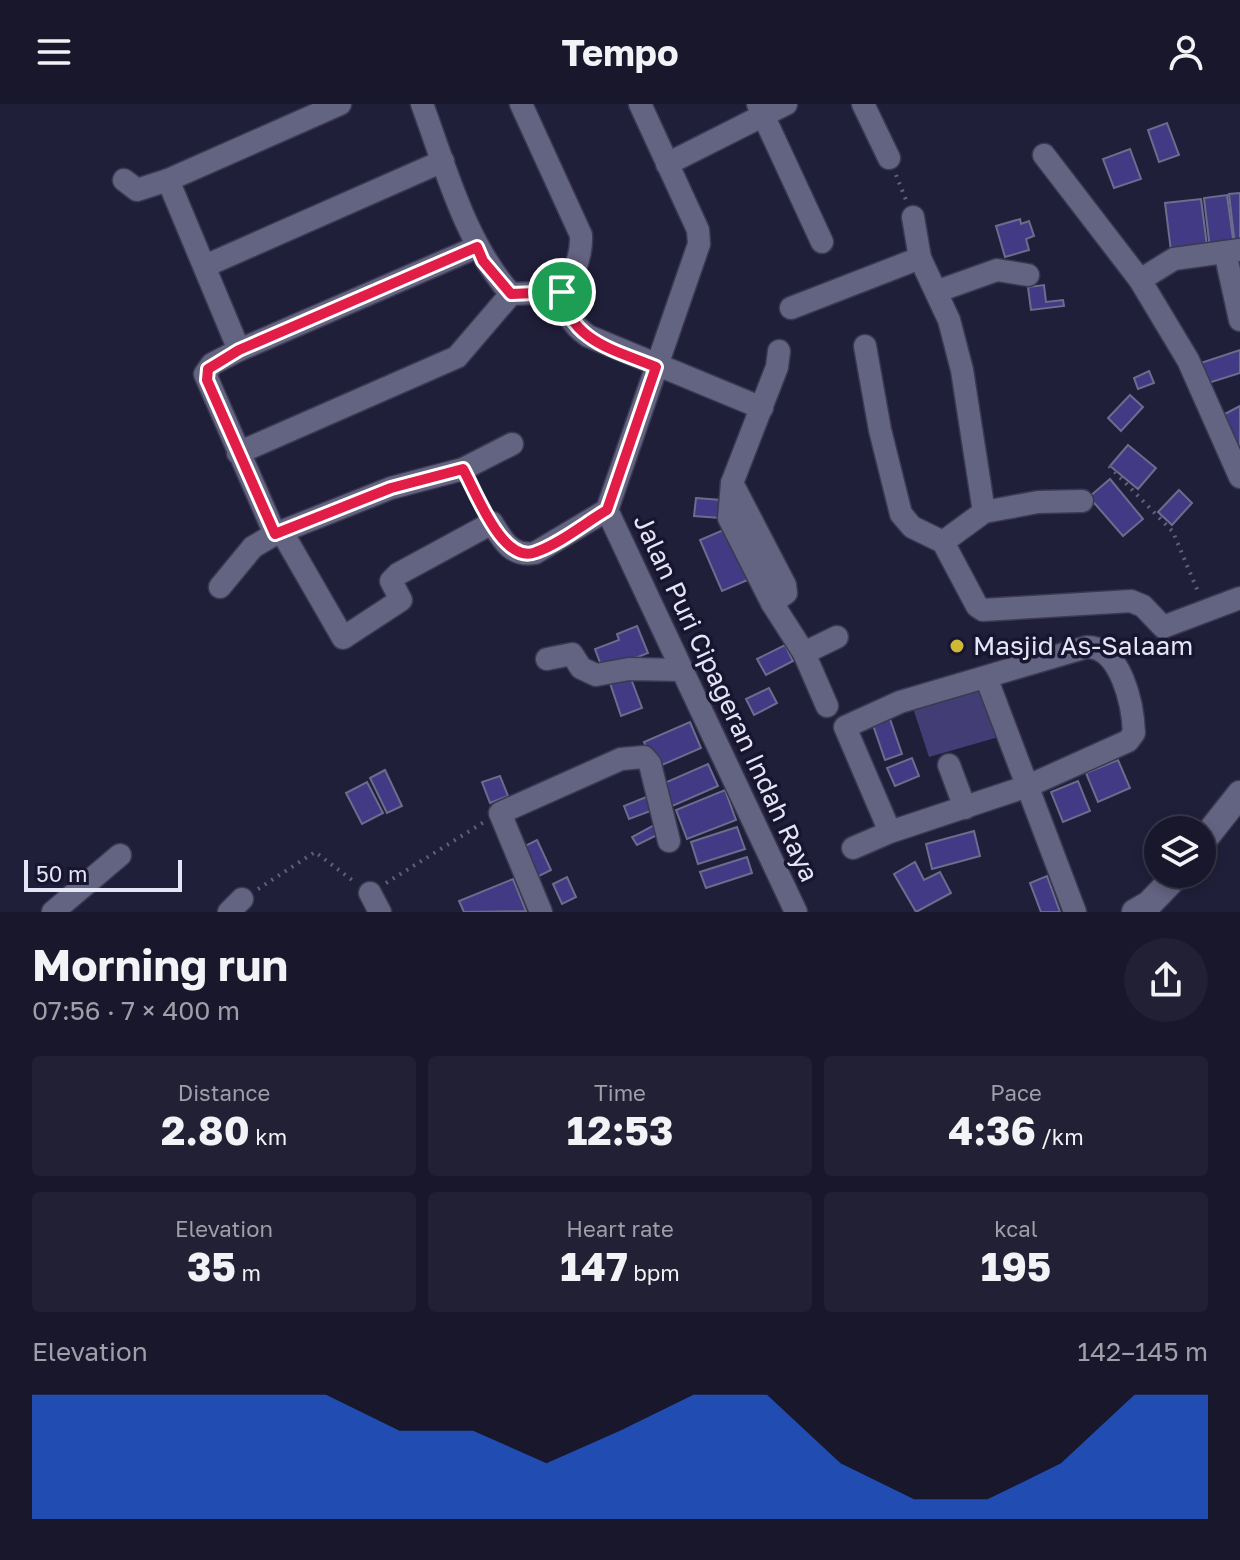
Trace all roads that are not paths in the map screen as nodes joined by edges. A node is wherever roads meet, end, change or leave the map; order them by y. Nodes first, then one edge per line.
1 (340, 104) edge
2 (422, 104) edge
3 (521, 104) edge
4 (640, 104) edge
5 (786, 104) edge
6 (863, 104) edge
7 (760, 109) edge
8 (1044, 155) dead end
9 (889, 158) road end
10 (443, 161) junction
11 (667, 164) junction
12 (124, 180) dead end
13 (168, 180) junction
14 (913, 217) road end
15 (822, 242) dead end
16 (477, 247) junction
17 (1233, 251) edge
18 (920, 258) junction
19 (205, 266) junction
20 (1151, 272) junction
21 (1028, 275) dead end
22 (938, 291) junction
23 (562, 292) junction
24 (511, 294) junction
25 (791, 308) dead end
26 (1240, 320) edge
27 (865, 346) dead end
28 (239, 350) junction
29 (779, 351) dead end
30 (656, 367) junction
31 (762, 408) junction
32 (512, 444) dead end
33 (238, 453) junction
34 (1240, 477) edge
35 (1082, 501) dead end
36 (607, 510) junction
37 (984, 512) junction
38 (278, 533) junction
39 (943, 542) junction
40 (220, 587) dead end
41 (1240, 598) edge
42 (837, 637) dead end
43 (804, 653) junction
44 (547, 659) dead end
45 (682, 670) junction
46 (986, 677) junction
47 (827, 706) dead end
48 (949, 765) dead end
49 (1028, 786) junction
50 (1240, 795) edge
51 (965, 808) junction
52 (1216, 825) edge
53 (890, 832) junction
54 (669, 841) dead end
55 (853, 848) dead end
56 (120, 855) dead end
57 (1164, 888) edge
58 (53, 912) edge
59 (541, 912) edge
60 (796, 912) edge
61 (1075, 912) edge
62 (1135, 912) edge

1 - 13 street
2 - 10 street
3 - 23 street
4 - 11 street, Jalan Puri Cipageran Indah Raya
5 - 7 street
6 - 9 street
7 - 11 street
7 - 15 street
8 - 20 street
10 - 16 street
10 - 19 street
11 - 30 street, Jalan Puri Cipageran Indah Raya
12 - 13 street
13 - 19 street
14 - 18 street
16 - 24 street
16 - 28 street
17 - 20 street
17 - 26 street
18 - 22 street
18 - 25 street
19 - 28 street
20 - 34 street
21 - 22 street
22 - 37 street
23 - 24 street
23 - 30 street
24 - 33 street
27 - 39 street
28 - 33 street
29 - 31 street
30 - 31 street
30 - 36 street, Jalan Puri Cipageran Indah Raya
31 - 43 street
32 - 38 street
33 - 38 street
35 - 37 street
36 - 38 street
36 - 45 street, Jalan Puri Cipageran Indah Raya
37 - 39 street
38 - 40 street
39 - 41 street
42 - 43 street
43 - 47 street
44 - 45 street
45 - 60 street, Jalan Puri Cipageran Indah Raya
46 - 49 street
46 - 49 street
46 - 53 street
48 - 51 street
49 - 51 street
49 - 61 street
50 - 52 street
51 - 53 street
53 - 55 street
54 - 59 street
56 - 58 street
57 - 62 street

